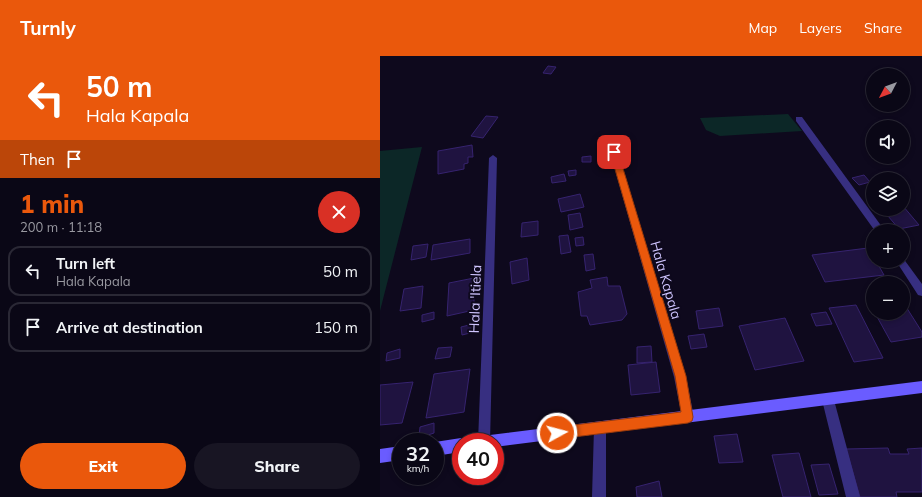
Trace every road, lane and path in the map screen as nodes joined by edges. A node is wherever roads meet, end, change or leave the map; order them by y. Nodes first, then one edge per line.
1 (799, 120) dead end
2 (614, 152) dead end
3 (493, 158) dead end
4 (875, 224) edge
5 (906, 268) edge
6 (922, 292) edge
7 (922, 387) edge
8 (828, 400) junction
9 (688, 417) junction
10 (600, 428) junction
11 (483, 433) edge
12 (504, 439) edge
13 (392, 454) edge
14 (380, 456) edge
15 (599, 497) edge
16 (853, 497) edge

1 - 4 street
2 - 9 street, Hala Kapala
3 - 11 street, Hala 'Itiela
5 - 6 street
7 - 8 street
8 - 9 street
8 - 16 street
9 - 10 street
10 - 12 street
10 - 15 street
13 - 14 street

